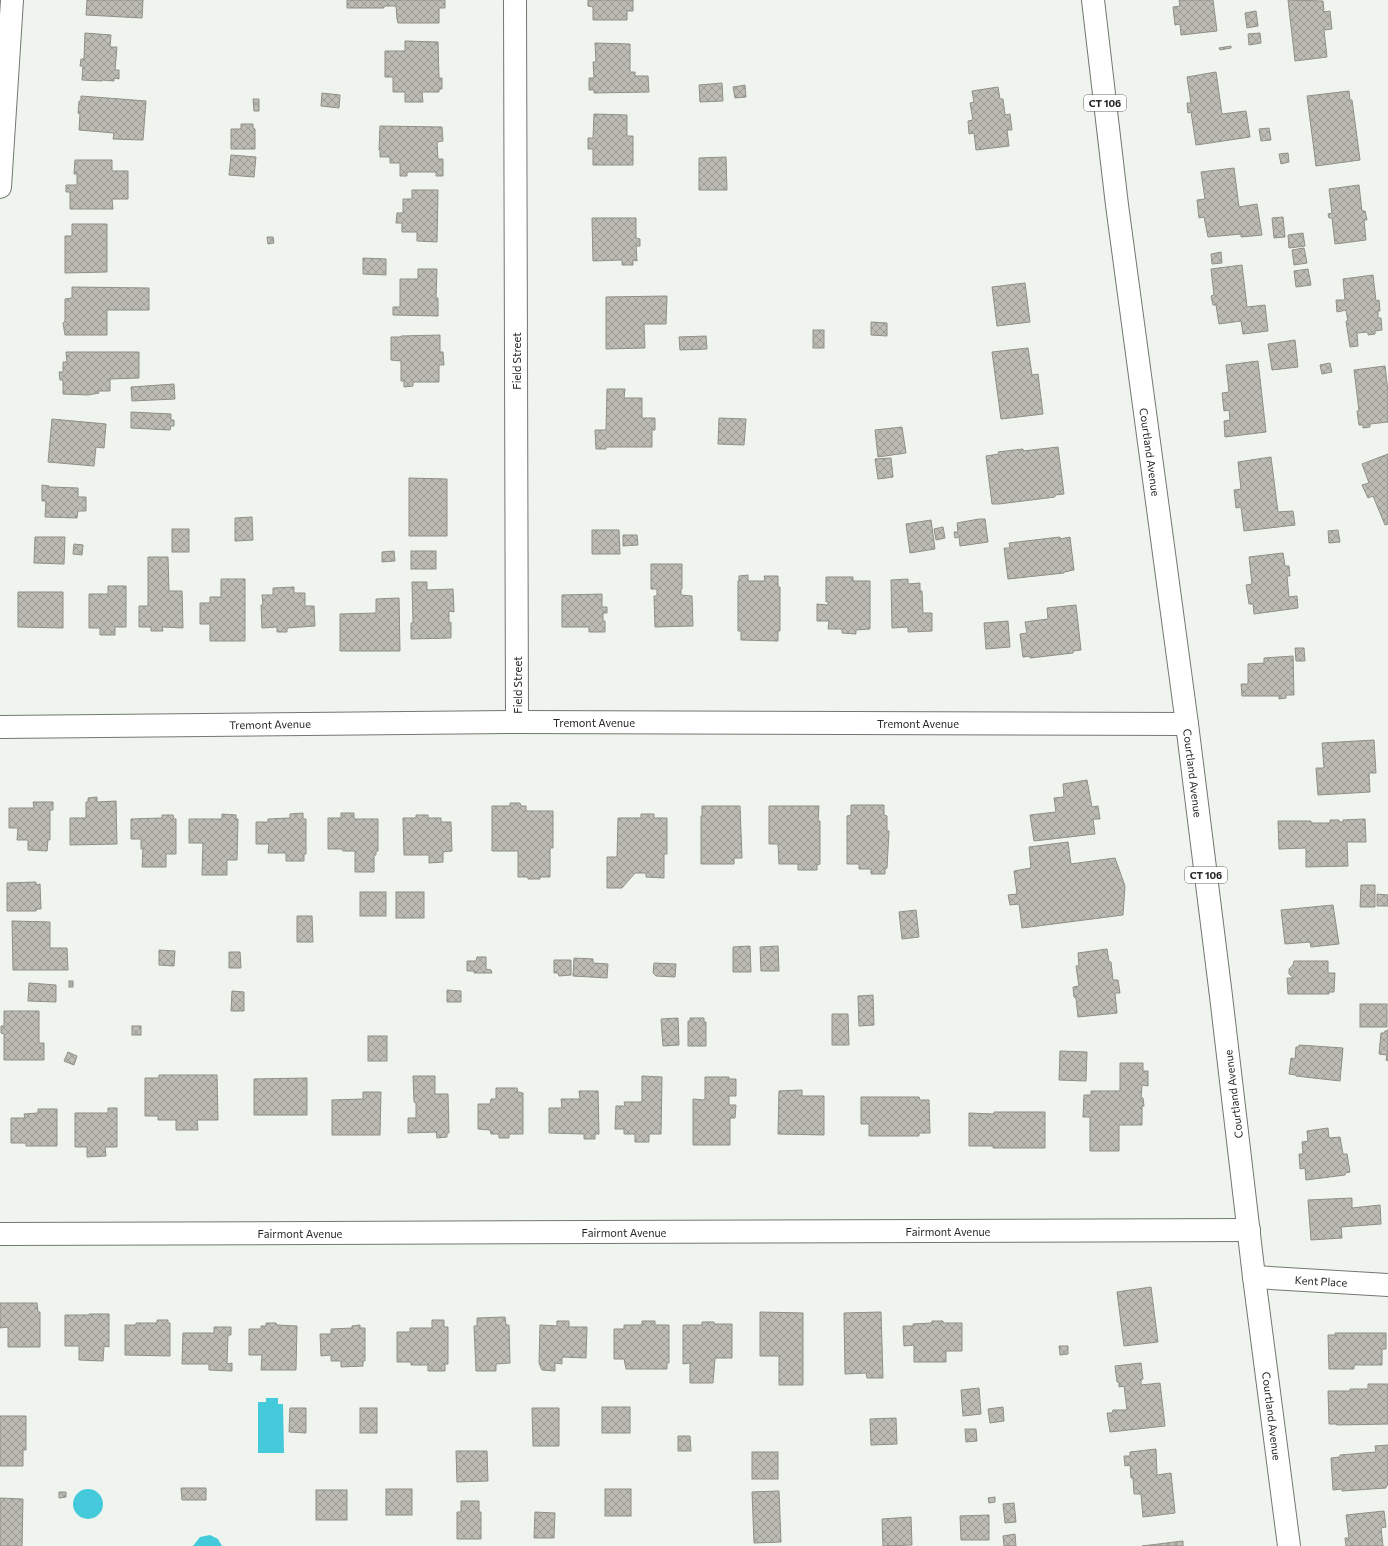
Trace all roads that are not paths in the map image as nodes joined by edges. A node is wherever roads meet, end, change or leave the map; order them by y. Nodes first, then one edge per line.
1 (12, 0) edge
2 (515, 0) edge
3 (1093, 0) edge
4 (0, 187) edge
5 (517, 722) junction
6 (1187, 724) junction
7 (0, 727) edge
8 (1249, 1230) junction
9 (0, 1234) edge
10 (1254, 1277) junction
11 (1388, 1285) edge
12 (1289, 1546) edge

1 - 4 street
2 - 5 street, Field Street
3 - 6 street, Courtland Avenue / CT 106
5 - 6 street, Tremont Avenue
5 - 7 street, Tremont Avenue
6 - 8 street, Courtland Avenue / CT 106
8 - 9 street, Fairmont Avenue
8 - 10 street, Courtland Avenue / CT 106
10 - 11 street, Kent Place
10 - 12 street, Courtland Avenue / CT 106

